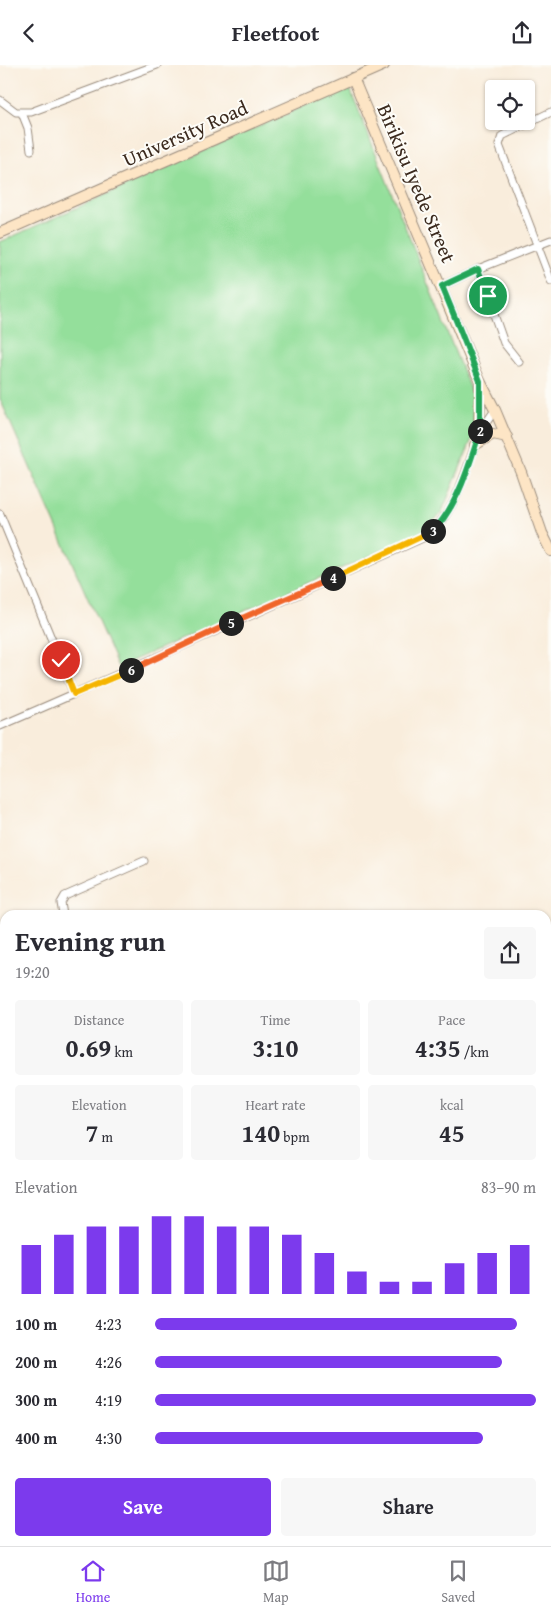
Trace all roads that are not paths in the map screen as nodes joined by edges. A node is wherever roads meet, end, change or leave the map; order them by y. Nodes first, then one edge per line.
1 (157, 65) edge
2 (384, 65) edge
3 (353, 78) junction
4 (0, 100) edge
5 (551, 112) edge
6 (22, 113) junction
7 (30, 150) dead end
8 (0, 233) edge
9 (551, 240) edge
10 (537, 246) junction
11 (478, 269) junction
12 (551, 281) edge
13 (442, 286) junction
14 (519, 362) dead end
15 (480, 381) junction
16 (495, 410) junction
17 (480, 432) junction
18 (506, 437) junction
19 (475, 445) junction
20 (0, 514) edge
21 (551, 551) edge
22 (74, 694) junction
23 (0, 726) edge
24 (144, 861) dead end
25 (62, 910) edge

1 - 6 street
2 - 3 street, University Road
3 - 8 street, University Road
3 - 13 street, Birikisu Iyede Street
4 - 6 street
5 - 10 street
6 - 7 street
9 - 10 street
10 - 11 street
10 - 12 street
11 - 13 street
11 - 14 street
13 - 15 street, Birikisu Iyede Street
15 - 16 street, Birikisu Iyede Street
15 - 17 street
16 - 17 street
16 - 18 street, Birikisu Iyede Street
17 - 19 street
18 - 19 street
18 - 21 street, Birikisu Iyede Street
19 - 22 street
20 - 22 street
22 - 23 street
24 - 25 street

